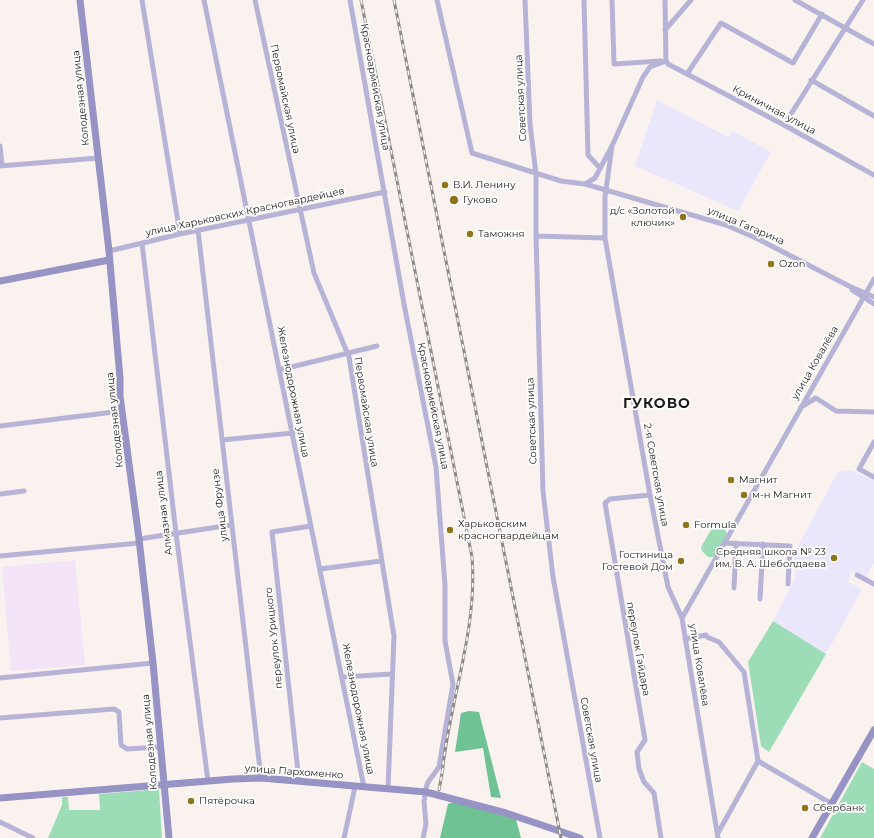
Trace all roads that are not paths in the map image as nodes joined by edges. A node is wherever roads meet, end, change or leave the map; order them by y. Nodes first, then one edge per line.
1 (80, 0) edge
2 (142, 0) edge
3 (204, 0) edge
4 (255, 0) edge
5 (350, 0) edge
6 (437, 0) edge
7 (525, 0) edge
8 (584, 0) edge
9 (612, 0) edge
10 (665, 0) edge
11 (691, 0) edge
12 (795, 0) edge
13 (863, 0) edge
14 (822, 14) junction
15 (847, 28) junction
16 (666, 30) junction
17 (874, 44) edge
18 (666, 61) junction
19 (687, 74) junction
20 (811, 80) junction
21 (874, 116) edge
22 (784, 125) junction
23 (0, 146) edge
24 (612, 146) junction
25 (98, 158) junction
26 (1, 166) edge
27 (600, 168) junction
28 (536, 174) junction
29 (874, 175) edge
30 (585, 184) junction
31 (606, 191) junction
32 (385, 192) junction
33 (300, 210) junction
34 (249, 220) junction
35 (198, 230) junction
36 (180, 234) junction
37 (536, 236) junction
38 (605, 238) junction
39 (142, 243) junction
40 (109, 251) junction
41 (109, 260) junction
42 (874, 279) edge
43 (0, 281) edge
44 (849, 286) junction
45 (866, 293) junction
46 (874, 297) edge
47 (863, 298) junction
48 (874, 304) edge
49 (377, 346) dead end
50 (347, 353) junction
51 (279, 370) junction
52 (800, 408) junction
53 (122, 411) junction
54 (874, 412) edge
55 (0, 426) edge
56 (293, 433) junction
57 (222, 440) junction
58 (874, 442) edge
59 (874, 477) edge
60 (24, 491) dead end
61 (0, 494) edge
62 (650, 495) junction
63 (231, 525) junction
64 (311, 526) junction
65 (176, 534) junction
66 (139, 541) junction
67 (724, 543) junction
68 (736, 543) junction
69 (763, 544) junction
70 (0, 556) edge
71 (381, 561) junction
72 (320, 569) junction
73 (857, 575) dead end
74 (788, 584) dead end
75 (874, 584) edge
76 (734, 588) dead end
77 (760, 599) dead end
78 (682, 618) junction
79 (685, 639) junction
80 (153, 663) junction
81 (392, 674) junction
82 (0, 678) edge
83 (342, 678) junction
84 (0, 718) edge
85 (874, 730) edge
86 (160, 746) junction
87 (758, 761) junction
88 (261, 778) junction
89 (208, 781) junction
90 (299, 781) junction
91 (164, 784) junction
92 (354, 787) junction
93 (364, 787) junction
94 (388, 789) junction
95 (426, 792) junction
96 (0, 798) edge
97 (832, 804) junction
98 (0, 822) edge
99 (718, 836) edge
100 (33, 838) edge
101 (169, 838) edge
102 (344, 838) edge
103 (423, 838) edge
104 (580, 838) edge
105 (600, 838) edge
106 (661, 838) edge
107 (812, 838) edge

1 - 25 main road, Колодезная улица
2 - 36 street
3 - 34 street, Железнодорожная улица
4 - 33 street, Первомайская улица
5 - 32 street, Красноармейская улица
6 - 28 street, улица Гагарина
7 - 28 street, Советская улица
8 - 27 street
9 - 18 street
10 - 16 street
11 - 16 street
12 - 14 street
13 - 15 street
14 - 15 street
14 - 19 street
15 - 17 street
15 - 20 street
16 - 18 street
18 - 19 street, Криничная улица
18 - 24 street
19 - 22 street, Криничная улица
20 - 21 street
20 - 22 street
22 - 29 street, Криничная улица
23 - 26 street
24 - 27 street
24 - 31 street, 2-я Советская улица
25 - 26 street
25 - 40 main road, Колодезная улица
27 - 30 street
28 - 30 street, улица Гагарина
28 - 37 street, Советская улица
30 - 31 street, улица Гагарина
31 - 38 street, 2-я Советская улица
31 - 44 street, улица Гагарина
32 - 33 street, улица Харьковских Красногвардейцев
32 - 95 street, Красноармейская улица
33 - 34 street, улица Харьковских Красногвардейцев
33 - 50 street, Первомайская улица
34 - 35 street, улица Харьковских Красногвардейцев
34 - 51 street, Железнодорожная улица
35 - 36 street, улица Харьковских Красногвардейцев
35 - 57 street, улица Фрунзе
36 - 39 street, улица Харьковских Красногвардейцев
37 - 38 street
37 - 105 street, Советская улица
38 - 62 street, 2-я Советская улица
39 - 40 street, улица Харьковских Красногвардейцев
39 - 65 street, Алмазная улица
40 - 41 main road, Колодезная улица
41 - 43 main road
41 - 53 main road, Колодезная улица
42 - 45 street, улица Ковалёва
44 - 45 street, улица Гагарина
44 - 47 street, улица Гагарина
45 - 46 street, улица Гагарина
45 - 47 street, улица Ковалёва
47 - 48 street, улица Гагарина
47 - 52 street, улица Ковалёва
49 - 50 street
50 - 51 street
50 - 71 street, Первомайская улица
51 - 56 street, Железнодорожная улица
52 - 54 street
52 - 67 street, улица Ковалёва
53 - 55 street
53 - 66 main road, Колодезная улица
56 - 57 street
56 - 64 street, Железнодорожная улица
57 - 63 street, улица Фрунзе
58 - 59 street
60 - 61 street
62 - 78 street, 2-я Советская улица
62 - 106 street, переулок Гайдара
63 - 65 street
63 - 88 street, улица Фрунзе
64 - 72 street, Железнодорожная улица
64 - 90 street, переулок Урицкого
65 - 66 street
65 - 89 street, Алмазная улица
66 - 70 street
66 - 80 main road, Колодезная улица
67 - 68 street
67 - 78 street, улица Ковалёва
68 - 69 street
68 - 76 street
69 - 74 street
69 - 77 street
71 - 72 street
71 - 81 street, Первомайская улица
72 - 83 street, Железнодорожная улица
73 - 75 street
78 - 79 street, улица Ковалёва
79 - 87 street
79 - 99 street, улица Ковалёва
80 - 82 street
80 - 86 main road, Колодезная улица
81 - 83 street
81 - 94 street, Первомайская улица
83 - 93 street, Железнодорожная улица
84 - 86 street
85 - 97 main road
86 - 91 main road, Колодезная улица
87 - 97 street
87 - 99 street
88 - 89 main road, улица Пархоменко
88 - 90 main road, улица Пархоменко
89 - 91 main road, улица Пархоменко
90 - 92 main road, улица Пархоменко
91 - 96 main road, улица Пархоменко
91 - 101 main road, Колодезная улица
92 - 93 main road, улица Пархоменко
92 - 102 street
93 - 94 main road, улица Пархоменко
94 - 95 main road, улица Пархоменко
95 - 103 street, Красноармейская улица
95 - 104 main road, улица Пархоменко
97 - 107 main road
98 - 100 street

